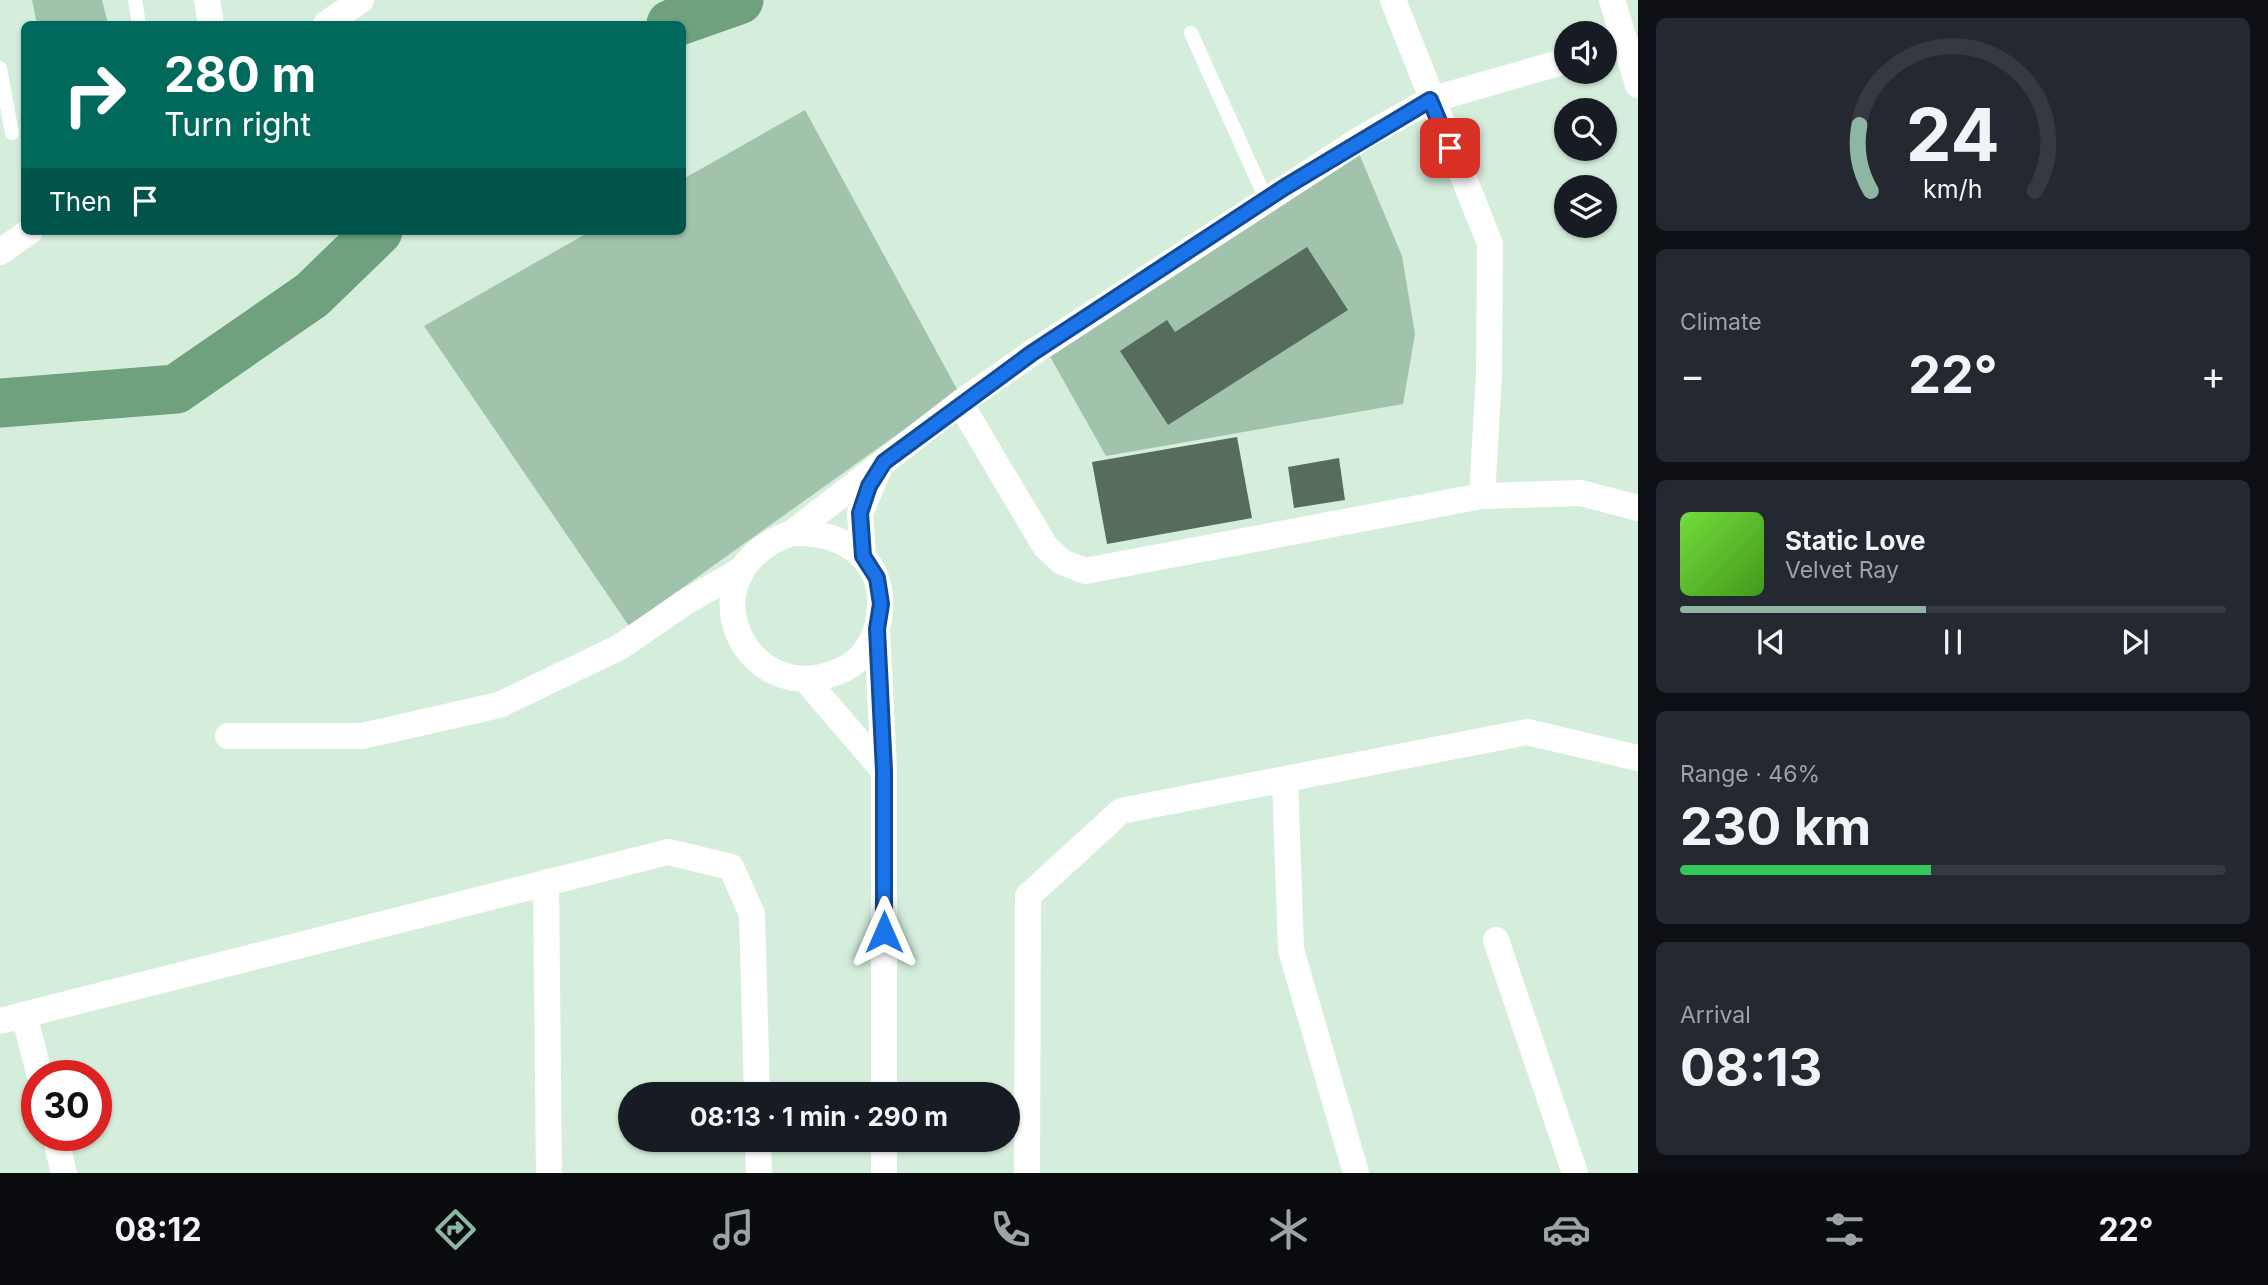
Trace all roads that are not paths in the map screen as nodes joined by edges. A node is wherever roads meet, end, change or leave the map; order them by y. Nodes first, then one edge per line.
1 (135, 0) edge
2 (361, 0) edge
3 (1393, 0) edge
4 (1612, 0) edge
5 (138, 21) edge
6 (330, 21) edge
7 (1191, 33) dead end
8 (1623, 44) edge
9 (1554, 64) edge
10 (0, 68) edge
11 (1638, 85) edge
12 (1430, 100) junction
13 (12, 133) dead end
14 (1266, 199) junction
15 (24, 235) edge
16 (0, 251) edge
17 (960, 403) junction
18 (884, 462) junction
19 (1482, 496) junction
20 (1638, 508) edge
21 (792, 533) junction
22 (863, 556) junction
23 (741, 570) junction
24 (684, 603) junction
25 (732, 606) junction
26 (877, 629) junction
27 (806, 680) junction
28 (228, 736) dead end
29 (1638, 758) edge
30 (884, 771) junction
31 (1286, 779) junction
32 (546, 882) junction
33 (1496, 940) dead end
34 (12, 1018) edge
35 (32, 1060) edge
36 (757, 1082) edge
37 (884, 1082) edge
38 (59, 1151) edge
39 (758, 1152) edge
40 (884, 1152) edge
41 (64, 1173) edge
42 (549, 1173) edge
43 (759, 1173) edge
44 (884, 1173) edge
45 (1027, 1173) edge
46 (1356, 1173) edge
47 (1575, 1173) edge

1 - 5 lane
2 - 6 street
3 - 12 street
4 - 8 street
7 - 14 lane
8 - 11 street
9 - 12 street
10 - 13 lane
12 - 14 street
12 - 19 street
14 - 17 street
15 - 16 street
17 - 18 street
17 - 19 street
18 - 21 street
18 - 22 street
19 - 20 street
21 - 22 street
21 - 23 street
22 - 26 street
23 - 24 street
23 - 25 street
24 - 25 street
24 - 28 street
25 - 27 street
26 - 27 street
26 - 30 street
27 - 30 street
29 - 31 street
30 - 37 street
31 - 45 street
31 - 46 street
32 - 34 street
32 - 36 street
32 - 42 street
33 - 47 street
34 - 35 street
38 - 41 street
39 - 43 street
40 - 44 street

